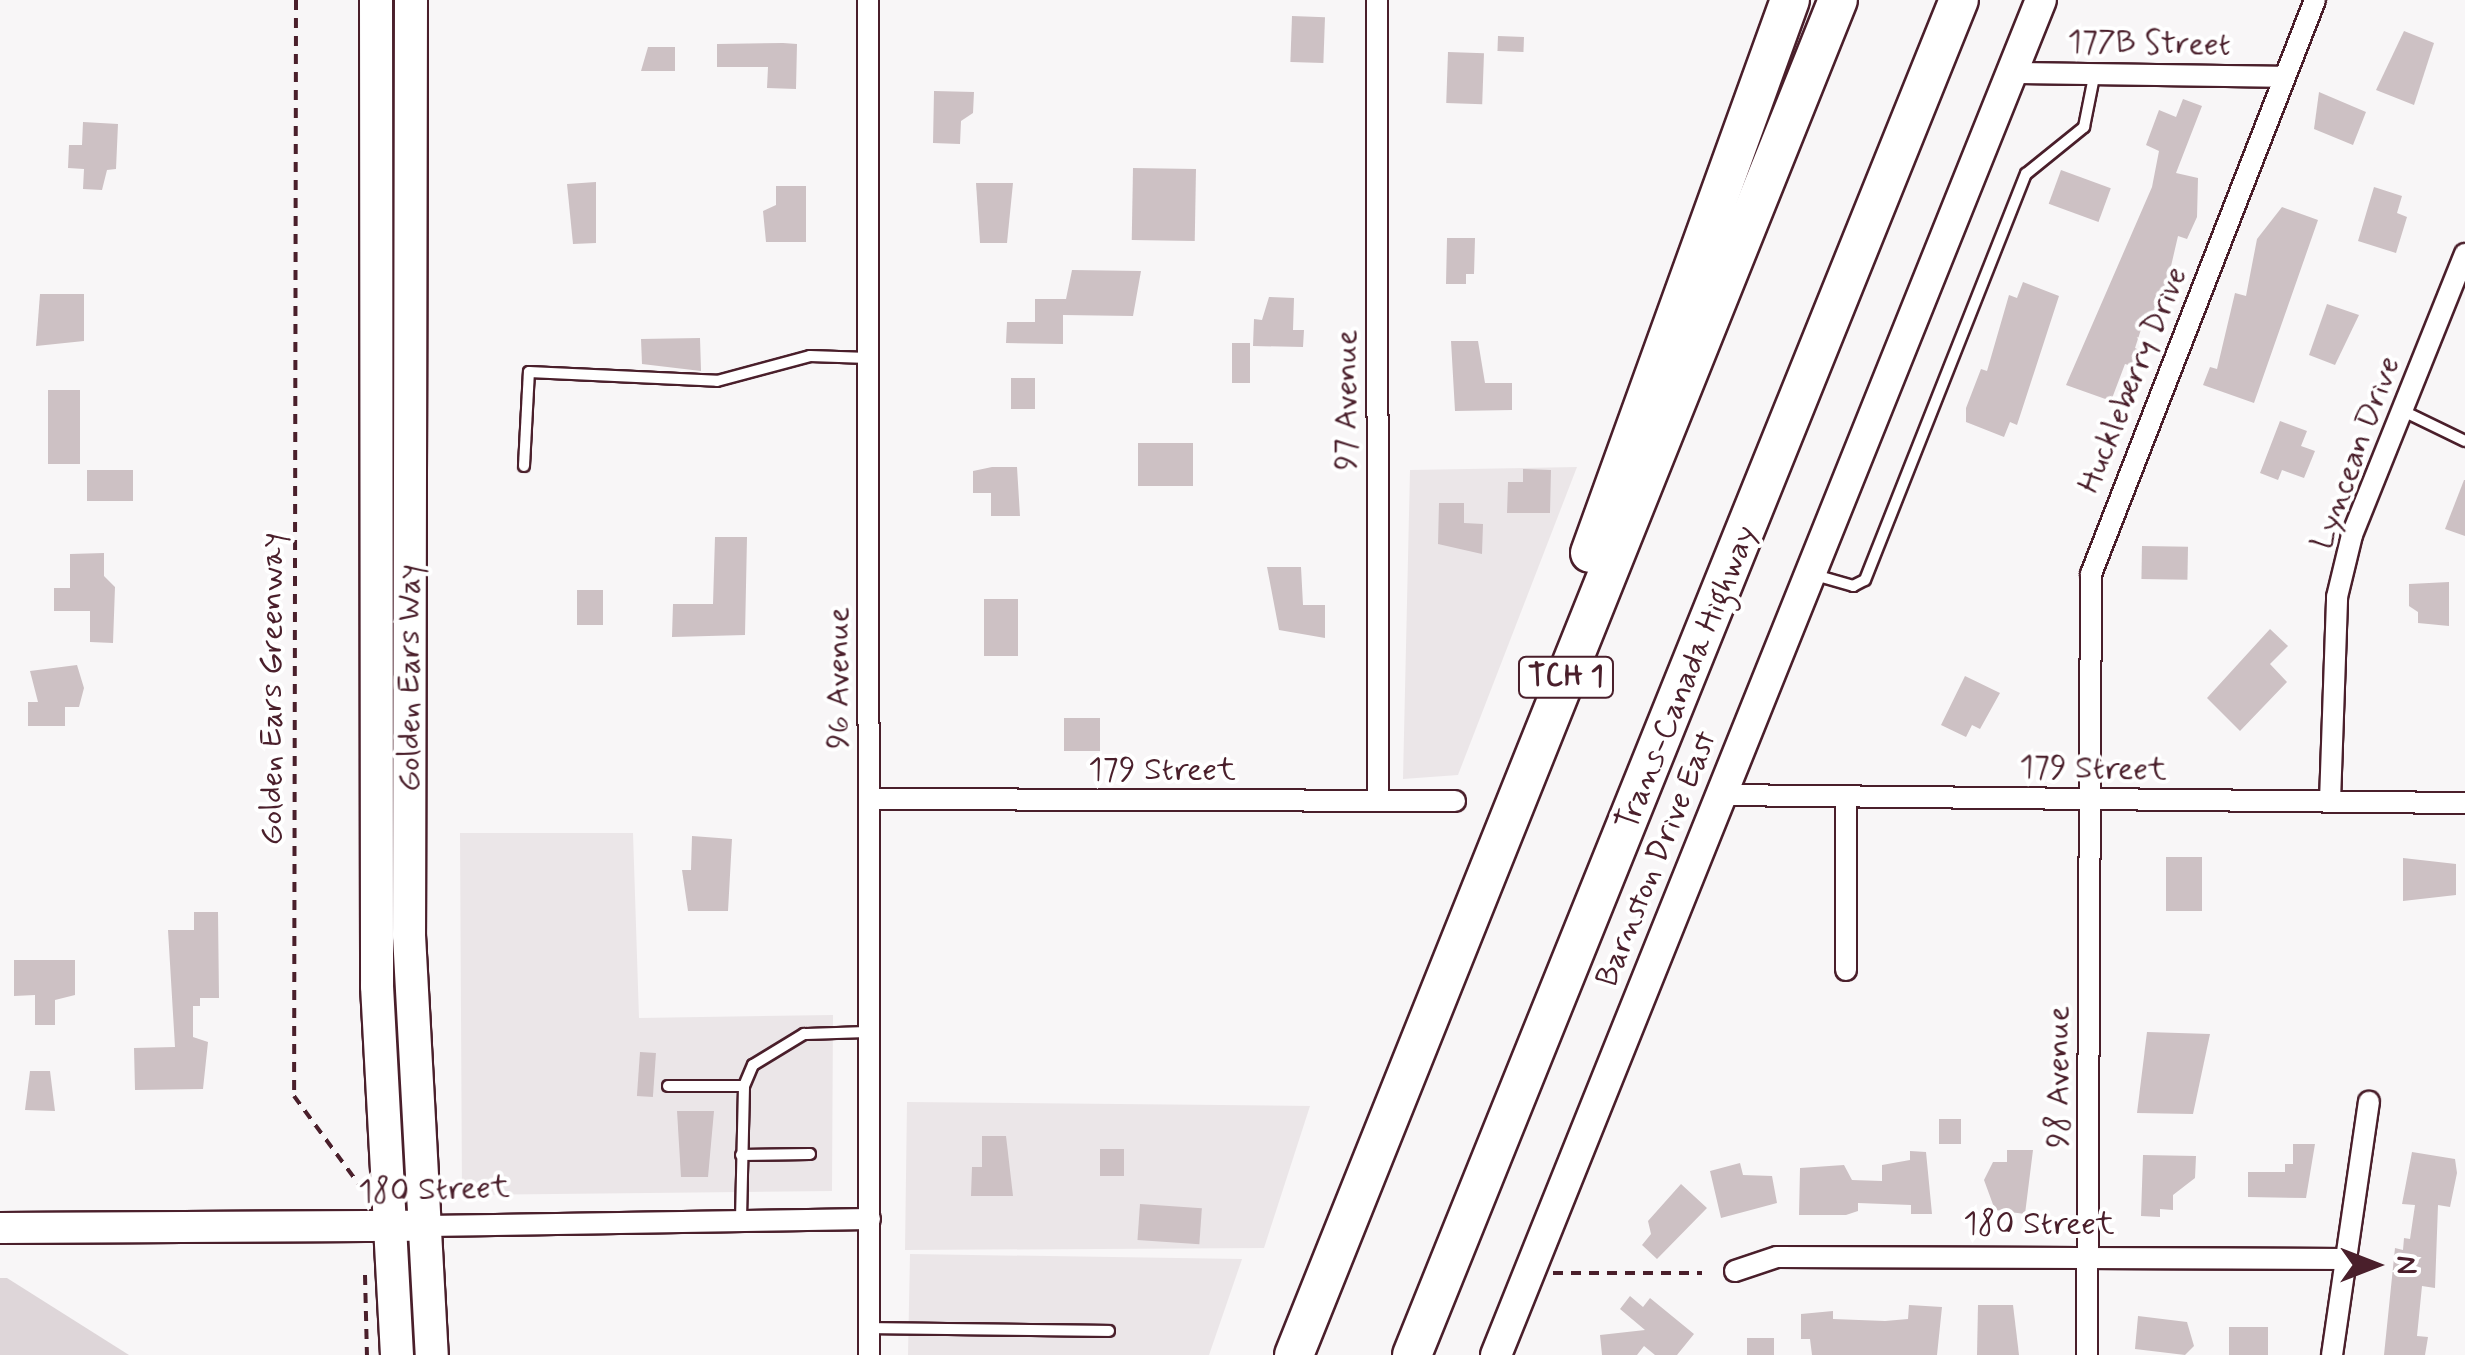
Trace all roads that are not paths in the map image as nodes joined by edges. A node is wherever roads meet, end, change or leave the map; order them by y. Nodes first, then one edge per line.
1 (376, 0) edge
2 (411, 0) edge
3 (868, 0) edge
4 (1376, 0) edge
5 (1790, 0) edge
6 (1838, 0) edge
7 (1959, 0) edge
8 (1986, 0) edge
9 (2041, 0) edge
10 (2315, 0) edge
11 (2096, 71) junction
12 (2012, 72) junction
13 (2284, 77) junction
14 (1898, 164) junction
15 (2465, 254) edge
16 (868, 358) junction
17 (2402, 410) junction
18 (2465, 441) edge
19 (524, 466) dead end
20 (1810, 573) junction
21 (1721, 795) junction
22 (1846, 797) junction
23 (870, 798) junction
24 (2091, 799) junction
25 (1378, 800) junction
26 (1454, 801) dead end
27 (2330, 801) junction
28 (2465, 802) edge
29 (1453, 956) junction
30 (1846, 970) dead end
31 (870, 1032) junction
32 (668, 1086) dead end
33 (744, 1086) junction
34 (2369, 1102) dead end
35 (810, 1154) dead end
36 (741, 1155) junction
37 (741, 1219) junction
38 (870, 1219) junction
39 (426, 1226) junction
40 (378, 1227) junction
41 (0, 1228) edge
42 (2346, 1259) junction
43 (2087, 1260) junction
44 (1735, 1271) dead end
45 (870, 1328) junction
46 (1109, 1331) dead end
47 (397, 1355) edge
48 (432, 1355) edge
49 (870, 1355) edge
50 (1294, 1355) edge
51 (1412, 1355) edge
52 (1496, 1355) edge
53 (2087, 1355) edge
54 (2332, 1355) edge

1 - 40 main road, Golden Ears Way
2 - 39 main road, Golden Ears Way
3 - 16 street, 96 Avenue
4 - 25 street, 97 Avenue
5 - 29 highway
6 - 29 highway, TCH 1
7 - 14 highway, Trans-Canada Highway
8 - 14 highway
9 - 12 street, Barnston Drive East
10 - 13 street, Huckleberry Drive
11 - 12 street, 177B Street
11 - 13 street, 177B Street
11 - 20 lane
12 - 20 street, Barnston Drive East
13 - 24 street, Huckleberry Drive
14 - 51 highway, Trans-Canada Highway
15 - 17 street, Lyncean Drive
16 - 19 lane
16 - 23 street, 96 Avenue
17 - 18 lane
17 - 27 street, Lyncean Drive
20 - 21 street, Barnston Drive East
21 - 22 street, 179 Street
21 - 52 street, Barnston Drive East
22 - 24 street, 179 Street
22 - 30 street
23 - 25 street, 179 Street
23 - 31 street, 96 Avenue
24 - 27 street, 179 Street
24 - 43 street, 98 Avenue
25 - 26 street, 179 Street
27 - 28 street, 179 Street
29 - 50 highway, TCH 1
31 - 33 lane
31 - 38 street, 96 Avenue
32 - 33 lane
33 - 36 lane
34 - 42 street
35 - 36 lane
36 - 37 lane
37 - 38 street, 180 Street
37 - 39 street, 180 Street
38 - 45 street, 96 Avenue
39 - 40 street, 180 Street
39 - 48 main road, Golden Ears Way
40 - 41 street, 180 Street
40 - 47 main road, Golden Ears Way
42 - 43 street, 180 Street
42 - 54 street
43 - 44 street, 180 Street
43 - 53 street, 98 Avenue
45 - 46 lane
45 - 49 street, 96 Avenue

